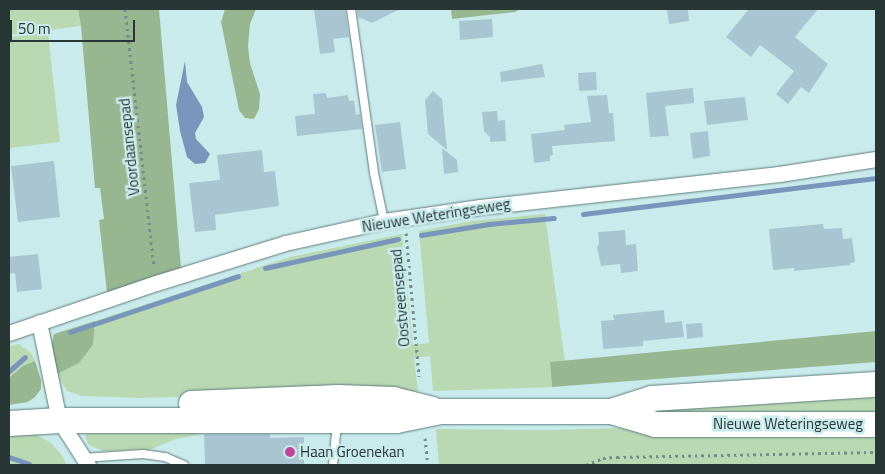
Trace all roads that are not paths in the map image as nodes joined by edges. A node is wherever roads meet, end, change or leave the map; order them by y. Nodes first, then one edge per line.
1 (351, 9) edge
2 (876, 159) edge
3 (384, 221) junction
4 (39, 322) junction
5 (9, 333) edge
6 (876, 384) edge
7 (332, 408) junction
8 (9, 410) edge
9 (611, 411) junction
10 (57, 413) junction
11 (9, 423) edge
12 (876, 424) edge
13 (86, 462) edge
14 (184, 465) edge
15 (333, 465) edge

1 - 3 lane
2 - 3 street, Nieuwe Weteringseweg
3 - 4 street, Nieuwe Weteringseweg
4 - 5 street, Nieuwe Weteringseweg
4 - 10 street
6 - 9 main road, Nieuwe Weteringseweg
7 - 9 main road, Nieuwe Weteringseweg
7 - 10 main road, Nieuwe Weteringseweg
7 - 15 lane
8 - 10 main road, Nieuwe Weteringseweg
9 - 12 main road, Nieuwe Weteringseweg
10 - 11 main road, Nieuwe Weteringseweg
10 - 13 street
13 - 14 lane

